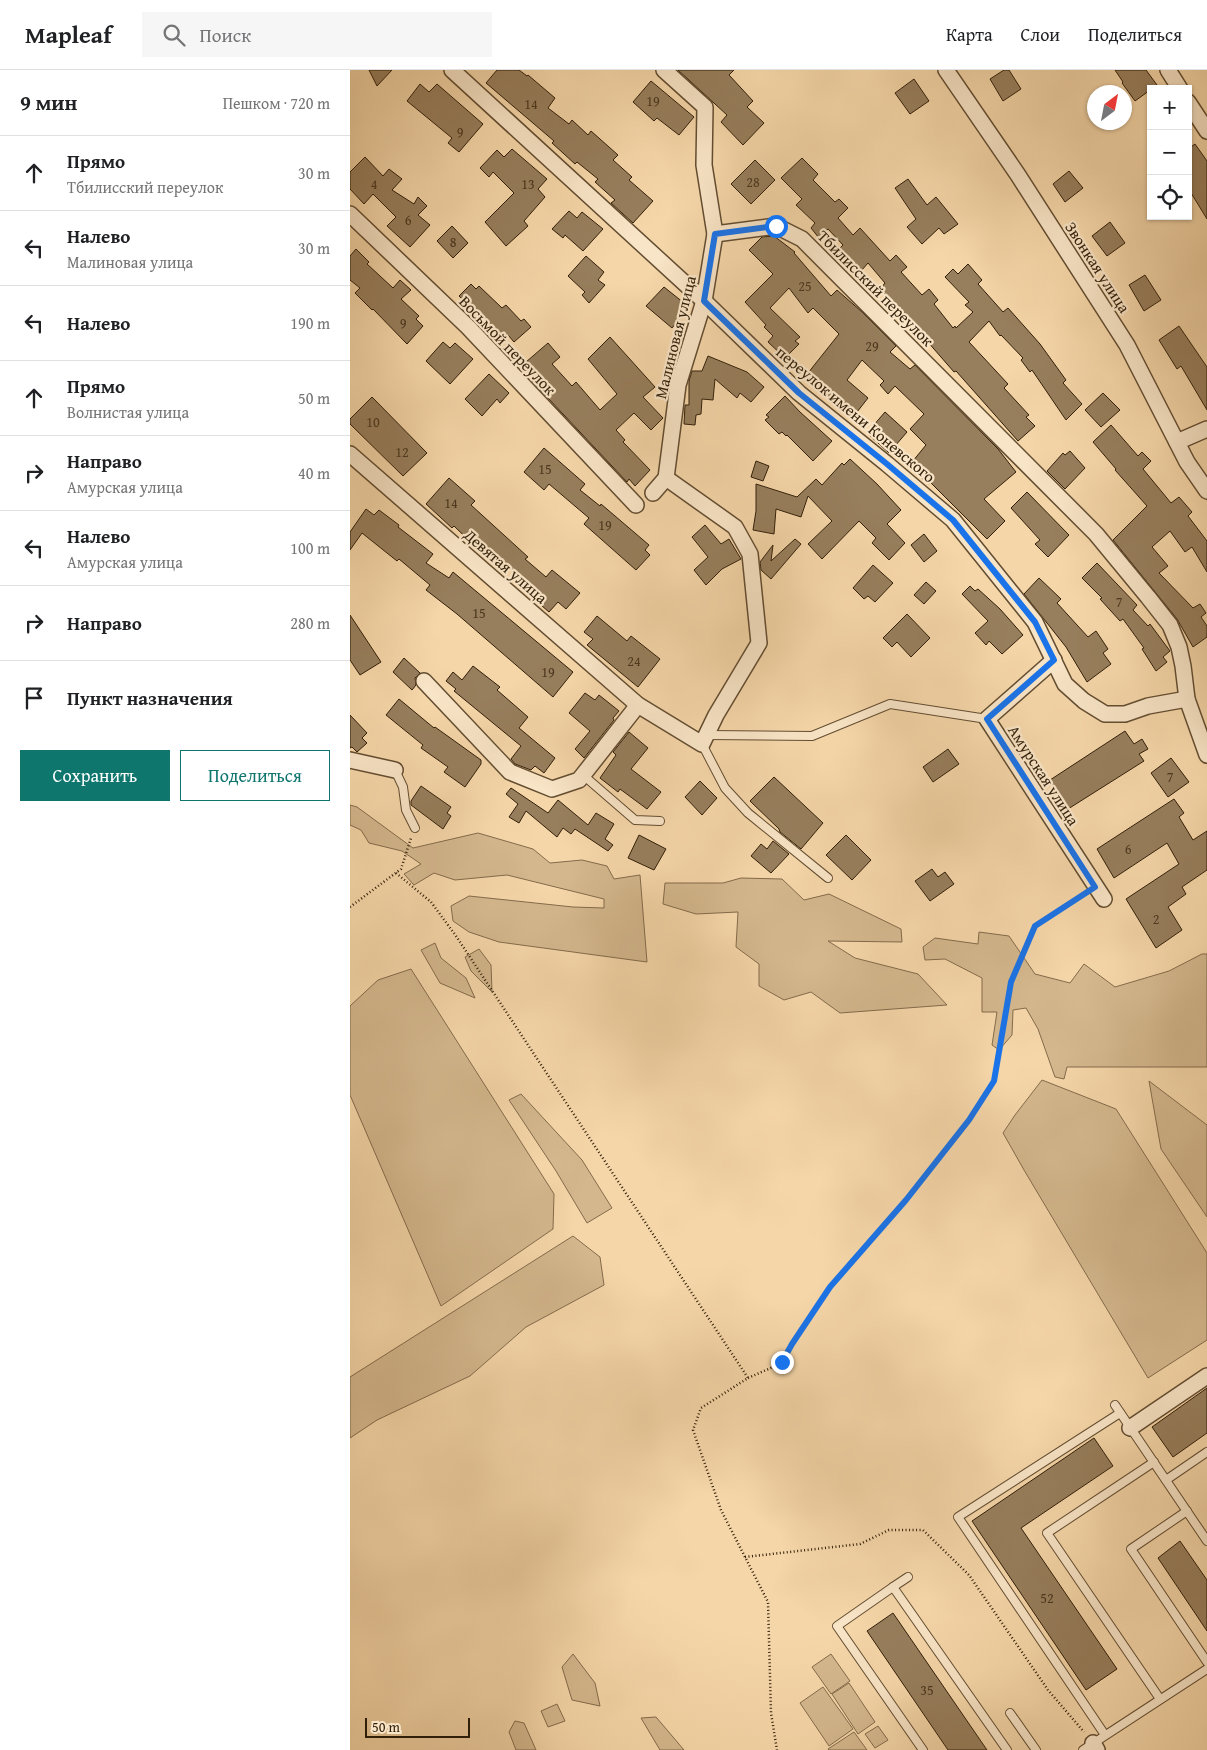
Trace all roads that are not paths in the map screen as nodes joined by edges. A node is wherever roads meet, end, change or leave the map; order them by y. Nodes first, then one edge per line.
1 (452, 70) edge
2 (664, 70) edge
3 (946, 70) edge
4 (1168, 70) edge
5 (1177, 85) edge
6 (1192, 108) edge
7 (1207, 131) edge
8 (350, 214) edge
9 (715, 234) junction
10 (704, 301) junction
11 (1207, 429) edge
12 (1177, 442) junction
13 (350, 454) edge
14 (666, 478) junction
15 (1207, 491) edge
16 (653, 493) dead end
17 (636, 505) dead end
18 (1054, 660) junction
19 (424, 681) dead end
20 (1188, 699) junction
21 (638, 705) junction
22 (987, 719) junction
23 (704, 740) junction
24 (1207, 755) edge
25 (350, 760) edge
26 (395, 770) joint
27 (583, 775) junction
28 (660, 821) dead end
29 (415, 828) road end
30 (828, 878) dead end
31 (1099, 893) road end
32 (1207, 1376) edge
33 (1115, 1405) dead end
34 (1120, 1412) junction
35 (1130, 1428) junction
36 (1207, 1452) edge
37 (1154, 1462) junction
38 (1166, 1480) junction
39 (1187, 1510) junction
40 (1207, 1541) edge
41 (908, 1577) dead end
42 (893, 1587) junction
43 (1207, 1662) edge
44 (1207, 1668) edge
45 (1160, 1699) junction
46 (1010, 1713) dead end
47 (1095, 1745) edge
48 (923, 1750) edge
49 (1007, 1750) edge
50 (1036, 1750) edge

1 - 10 street, переулок имени Коневского
2 - 9 street
3 - 12 street, Звонкая улица
4 - 5 street
6 - 7 street
8 - 17 street, Восьмой переулок
9 - 10 street, Малиновая улица
9 - 20 street, Тбилисский переулок
10 - 14 street, Малиновая улица
10 - 18 street, переулок имени Коневского
11 - 12 street
12 - 15 street, Звонкая улица
13 - 21 street, Девятая улица
14 - 16 street
14 - 23 street
18 - 20 street, переулок имени Коневского
18 - 22 street, Амурская улица
19 - 27 street
20 - 24 street
21 - 23 street, Девятая улица
21 - 27 street
22 - 23 lane
22 - 31 street, Амурская улица
23 - 30 lane
25 - 26 street
26 - 29 lane
27 - 28 lane
32 - 35 street
33 - 34 lane
34 - 35 lane
34 - 47 lane
35 - 37 lane
36 - 38 lane
37 - 38 lane
37 - 45 lane
38 - 39 lane
39 - 40 lane
39 - 43 lane
41 - 42 lane
42 - 48 lane
42 - 49 lane
44 - 45 lane
45 - 47 lane
46 - 50 lane

